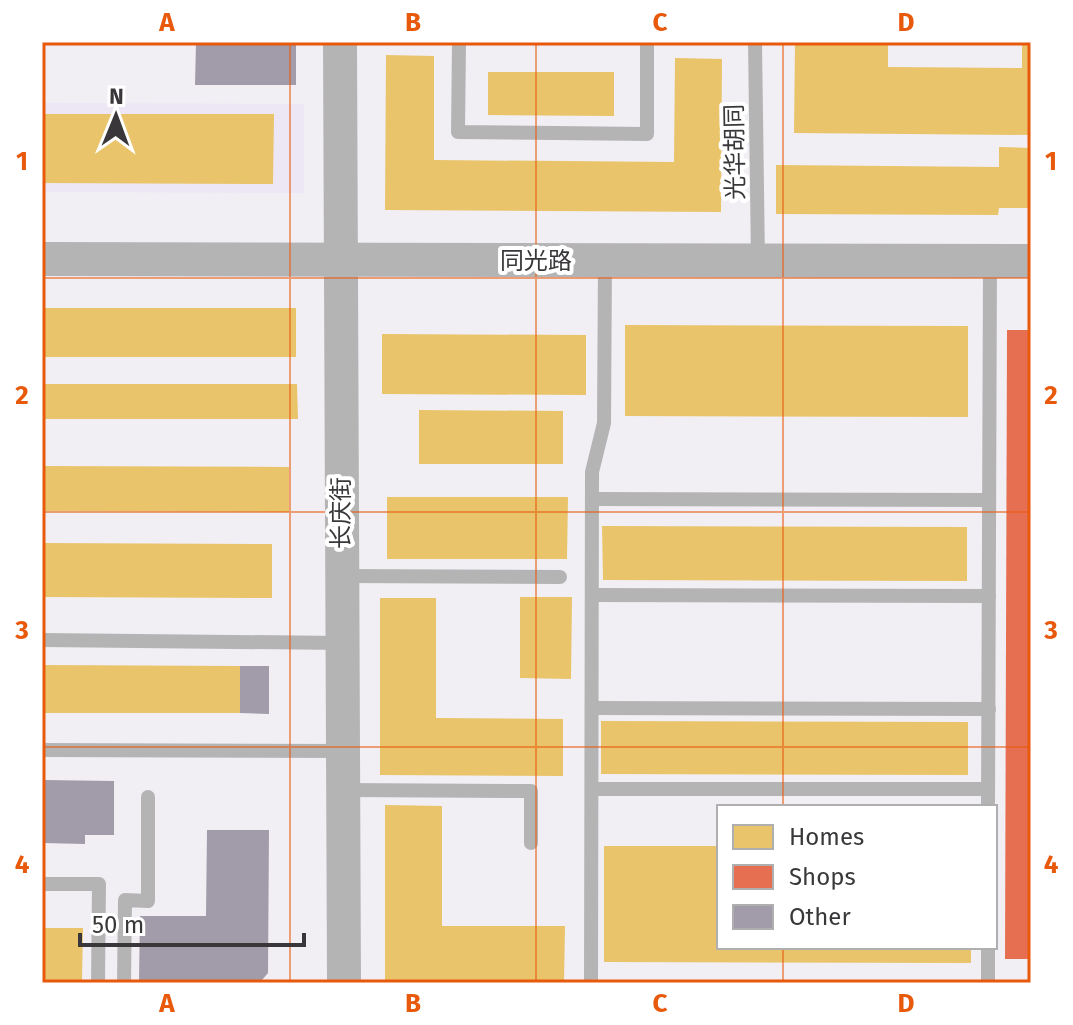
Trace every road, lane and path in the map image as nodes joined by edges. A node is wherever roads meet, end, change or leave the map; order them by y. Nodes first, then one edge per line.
1 (340, 42) edge
2 (459, 42) edge
3 (647, 42) edge
4 (755, 42) edge
5 (42, 259) edge
6 (340, 260) junction
7 (605, 261) junction
8 (758, 261) junction
9 (990, 261) junction
10 (1031, 261) edge
11 (592, 499) junction
12 (989, 500) junction
13 (342, 576) junction
14 (560, 577) dead end
15 (592, 595) junction
16 (989, 596) junction
17 (42, 640) edge
18 (342, 643) junction
19 (592, 708) junction
20 (989, 709) junction
21 (42, 750) edge
22 (343, 751) junction
23 (592, 789) junction
24 (988, 789) junction
25 (343, 790) junction
26 (148, 797) dead end
27 (988, 805) edge
28 (531, 843) dead end
29 (42, 884) edge
30 (988, 949) edge
31 (98, 983) edge
32 (124, 983) edge
33 (344, 983) edge
34 (591, 983) edge
35 (988, 983) edge

1 - 6 street, 长庆街
2 - 3 lane
4 - 8 lane, 光华胡同
5 - 6 street, 同光路
6 - 7 street, 同光路
6 - 13 street, 长庆街
7 - 8 street, 同光路
7 - 11 lane
8 - 9 street, 同光路
9 - 10 street, 同光路
9 - 12 lane
11 - 12 lane
11 - 15 lane
12 - 16 lane
13 - 14 lane
13 - 18 street, 长庆街
15 - 16 lane
15 - 19 lane
16 - 20 lane
17 - 18 lane
18 - 22 street, 长庆街
19 - 20 lane
19 - 23 lane
20 - 24 lane
21 - 22 lane
22 - 25 street, 长庆街
23 - 24 lane
23 - 34 lane
24 - 27 lane
25 - 28 lane
25 - 33 street, 长庆街
26 - 32 lane
29 - 31 lane
30 - 35 lane

